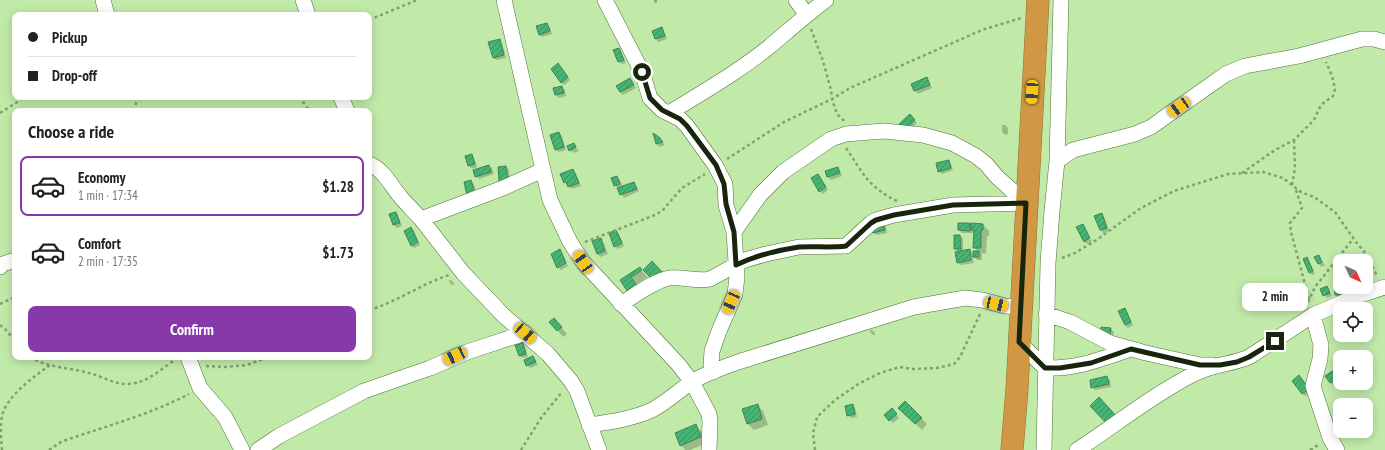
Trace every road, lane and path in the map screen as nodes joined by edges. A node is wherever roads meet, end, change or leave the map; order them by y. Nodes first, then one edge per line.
1 (103, 0) edge
2 (303, 0) edge
3 (417, 0) edge
4 (504, 0) edge
5 (605, 0) edge
6 (655, 0) edge
7 (796, 0) edge
8 (826, 0) edge
9 (1061, 0) edge
10 (657, 4) dead end
11 (1037, 7) edge
12 (106, 12) edge
13 (307, 12) edge
14 (806, 14) junction
15 (372, 19) edge
16 (1385, 42) edge
17 (1322, 51) junction
18 (832, 99) junction
19 (20, 100) edge
20 (301, 100) edge
21 (308, 108) edge
22 (0, 113) edge
23 (669, 113) junction
24 (858, 133) junction
25 (838, 136) junction
26 (1294, 140) junction
27 (1057, 161) junction
28 (372, 165) edge
29 (717, 167) junction
30 (543, 170) junction
31 (1242, 173) junction
32 (1292, 185) junction
33 (1296, 187) junction
34 (1026, 203) junction
35 (919, 211) junction
36 (421, 219) junction
37 (734, 232) junction
38 (1353, 238) junction
39 (573, 246) junction
40 (12, 261) edge
41 (1048, 263) junction
42 (736, 265) junction
43 (0, 267) edge
44 (463, 273) junction
45 (1384, 287) edge
46 (12, 298) edge
47 (1309, 299) junction
48 (988, 302) junction
49 (0, 304) edge
50 (621, 304) junction
51 (1021, 307) junction
52 (372, 309) edge
53 (1310, 311) junction
54 (1046, 314) junction
55 (0, 325) edge
56 (525, 333) junction
57 (12, 337) edge
58 (1019, 342) junction
59 (1131, 349) junction
60 (34, 360) edge
61 (184, 360) edge
62 (186, 360) edge
63 (189, 360) edge
64 (260, 360) edge
65 (50, 364) junction
66 (1220, 365) junction
67 (1045, 368) junction
68 (713, 372) junction
69 (571, 381) junction
70 (692, 382) junction
71 (200, 388) junction
72 (589, 425) junction
73 (2, 450) edge
74 (49, 450) edge
75 (242, 450) edge
76 (258, 450) edge
77 (521, 450) edge
78 (599, 450) edge
79 (709, 450) edge
80 (815, 450) edge
81 (1012, 450) edge
82 (1044, 450) edge
83 (1077, 450) edge
84 (1337, 450) edge

1 - 12 street
2 - 13 street
3 - 15 path
4 - 30 street
5 - 23 street
6 - 10 path
7 - 14 street
8 - 14 street
9 - 27 street
11 - 18 path
11 - 34 highway
14 - 18 path
14 - 23 street
16 - 17 street
17 - 26 path
17 - 27 street
18 - 24 path
18 - 29 path
19 - 22 path
20 - 21 path
23 - 29 street
24 - 25 street
24 - 34 street
25 - 35 path
25 - 37 street
26 - 31 path
26 - 32 path
27 - 41 street
28 - 36 street
29 - 37 street
29 - 39 path
30 - 36 street
30 - 39 street
31 - 32 path
31 - 41 path
32 - 33 path
33 - 38 path
33 - 47 path
34 - 35 street
34 - 51 highway
35 - 42 street
36 - 44 street
37 - 42 street
38 - 45 path
38 - 47 path
39 - 50 street
40 - 43 street
41 - 54 street
42 - 50 street
42 - 68 street
44 - 52 path
44 - 56 street
45 - 53 street
46 - 49 path
47 - 53 path
48 - 51 street
48 - 68 street
48 - 80 path
50 - 70 street
51 - 58 highway
53 - 66 street
53 - 84 street
54 - 59 street
54 - 67 street
55 - 57 path
56 - 69 street
56 - 76 street
58 - 67 street
58 - 81 highway
59 - 66 street
59 - 67 street
60 - 65 path
61 - 65 path
62 - 71 street
63 - 64 path
65 - 73 path
66 - 83 street
67 - 82 street
68 - 70 street
69 - 72 street
69 - 77 path
70 - 72 street
70 - 79 street
71 - 74 path
71 - 75 street
72 - 78 street

